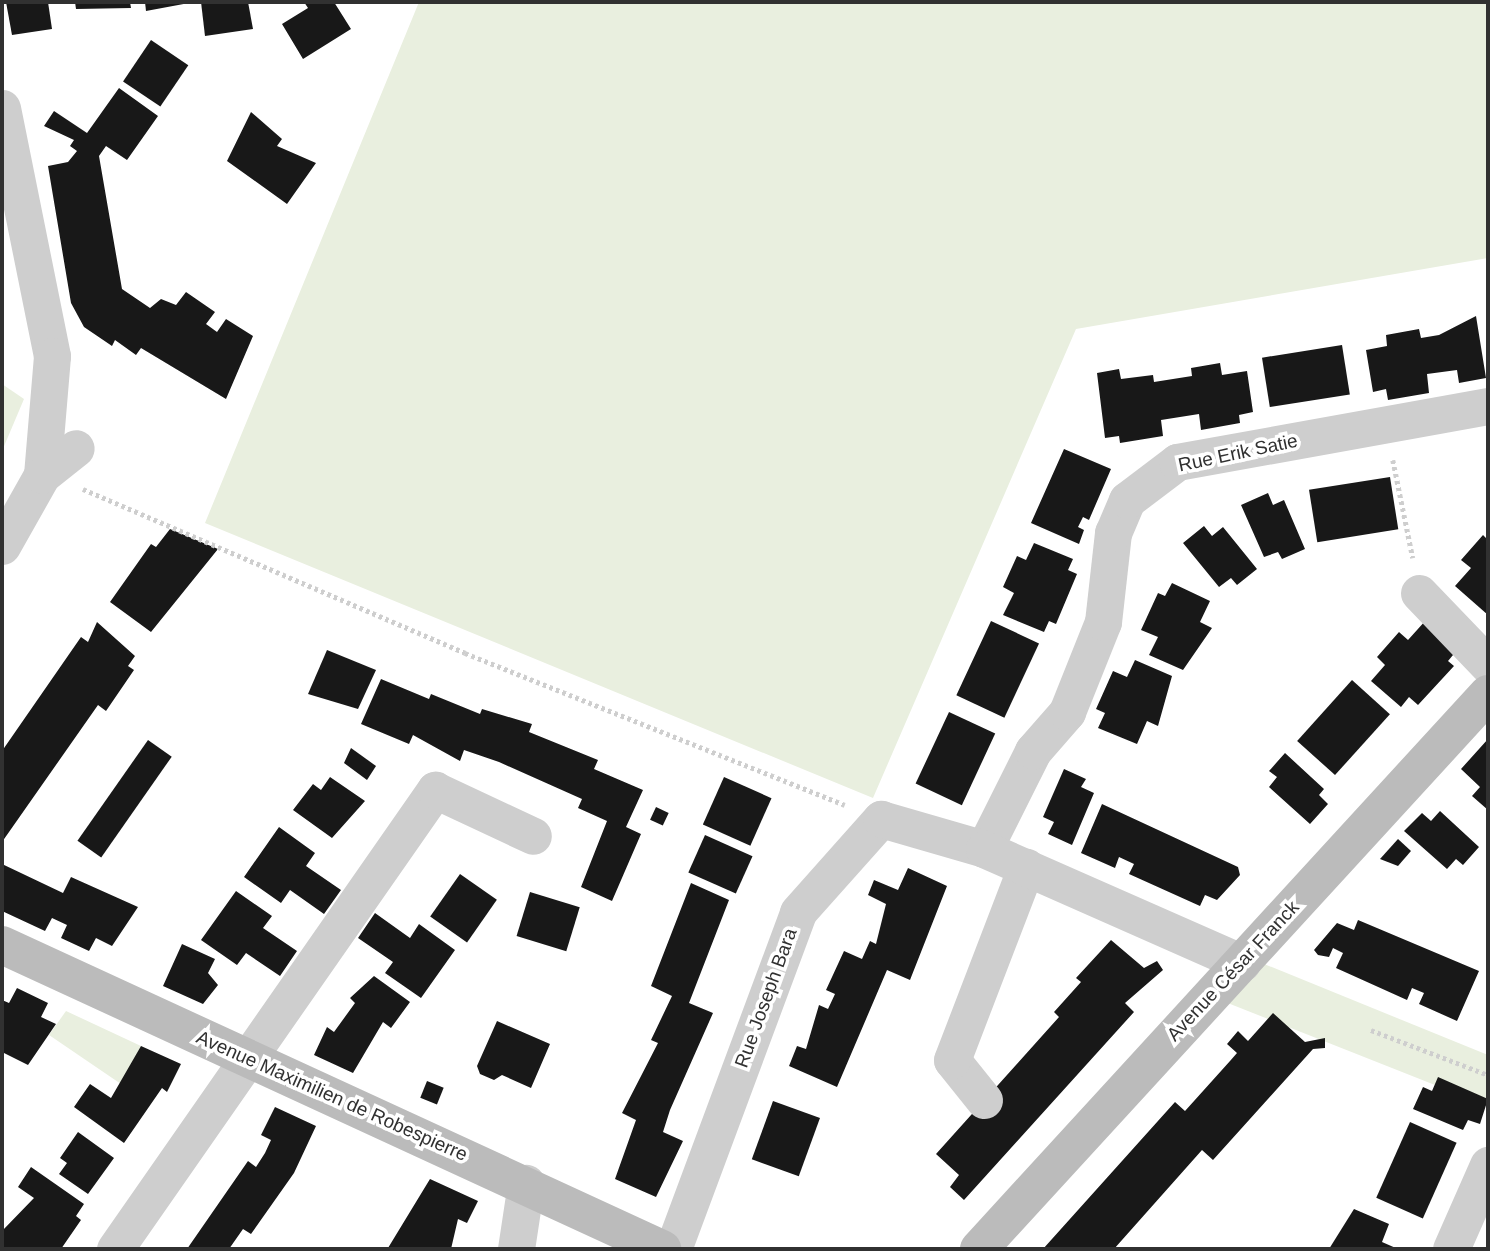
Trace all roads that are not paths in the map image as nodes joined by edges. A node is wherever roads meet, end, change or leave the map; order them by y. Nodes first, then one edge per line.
1 (2, 108) edge
2 (1488, 407) edge
3 (76, 447) dead end
4 (42, 475) junction
5 (2, 546) edge
6 (1419, 593) road end
7 (1488, 665) edge
8 (1488, 694) edge
9 (533, 836) dead end
10 (984, 849) junction
11 (1026, 867) junction
12 (2, 945) edge
13 (1242, 963) junction
14 (246, 1057) junction
15 (984, 1100) dead end
16 (1488, 1165) edge
17 (526, 1183) junction
18 (115, 1249) edge
19 (516, 1249) edge
20 (662, 1249) edge
21 (673, 1249) edge
22 (979, 1249) edge
23 (1451, 1249) edge

1 - 4 street
2 - 10 street, Rue Erik Satie
3 - 4 street
4 - 5 street
6 - 7 street
8 - 13 street, Avenue César Franck
9 - 14 street
10 - 11 street
10 - 21 street, Rue Joseph Bara
11 - 13 street
11 - 15 street
12 - 14 street, Avenue Maximilien de Robespierre
13 - 22 street, Avenue César Franck
14 - 17 street, Avenue Maximilien de Robespierre
14 - 18 street
16 - 23 street
17 - 19 street
17 - 20 street, Avenue Maximilien de Robespierre

